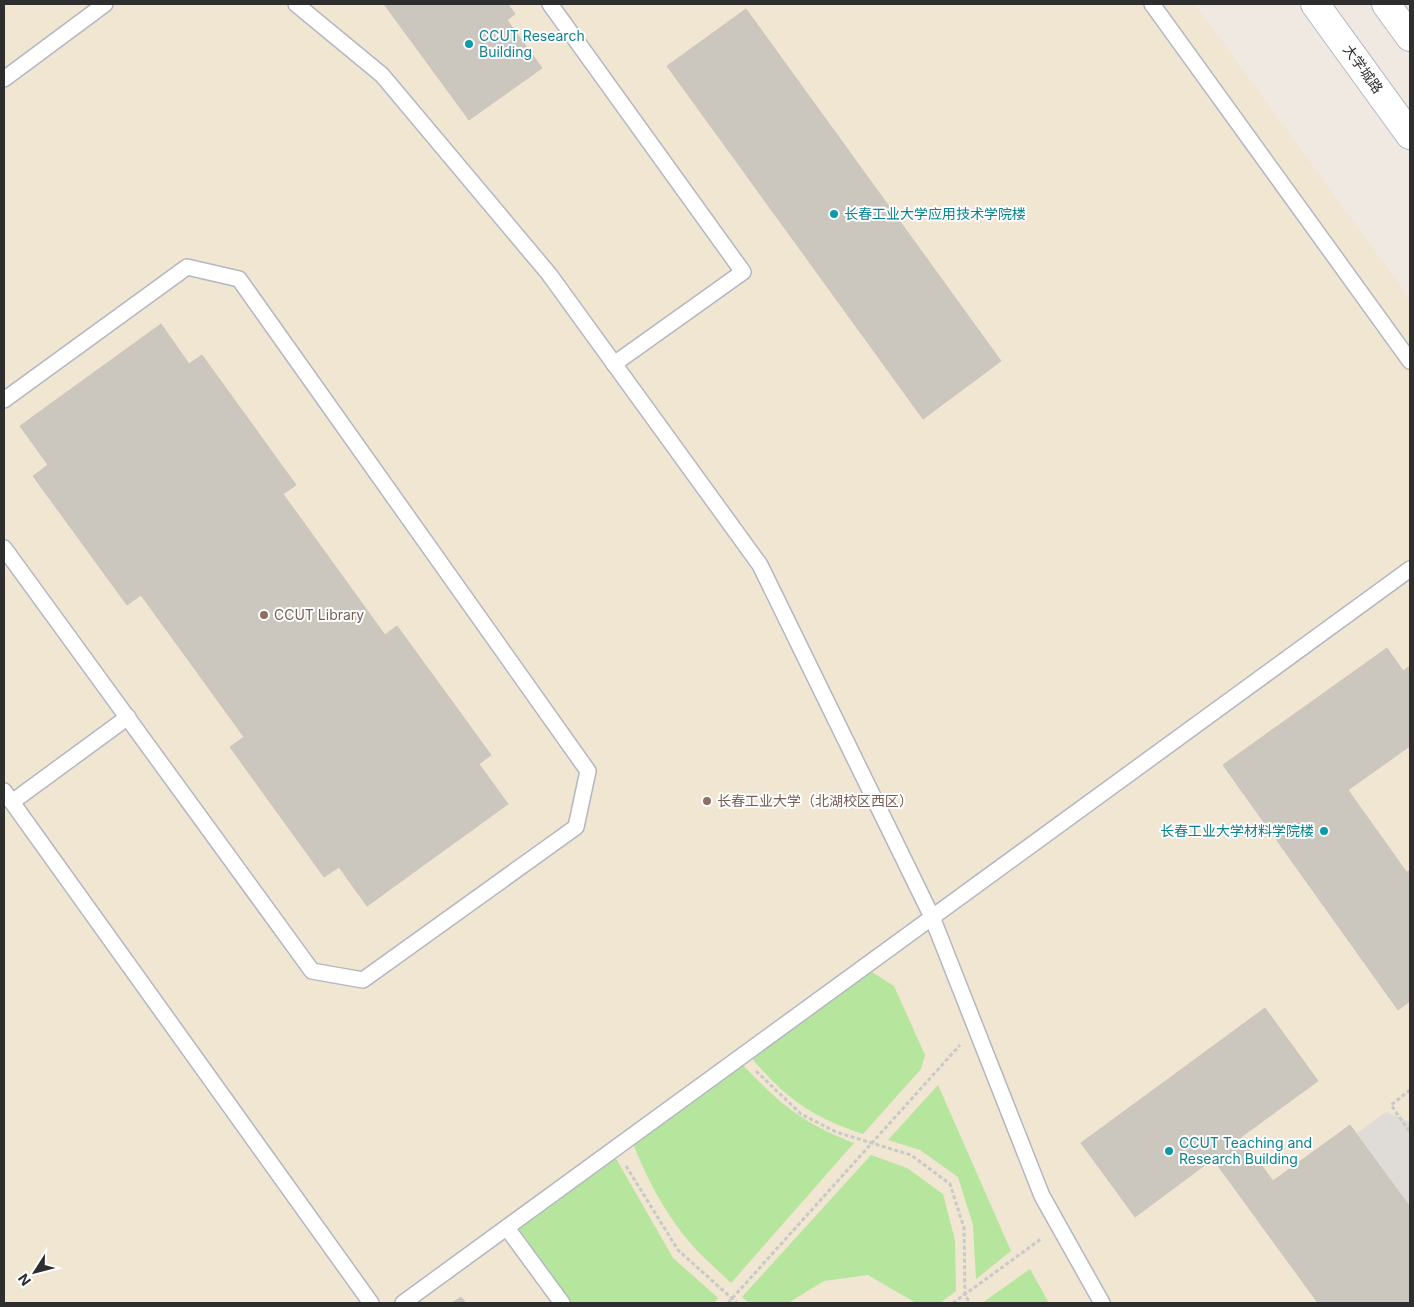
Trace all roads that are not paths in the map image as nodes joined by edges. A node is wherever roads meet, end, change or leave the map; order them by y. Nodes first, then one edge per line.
1 (105, 4) edge
2 (296, 4) edge
3 (550, 4) edge
4 (1152, 4) edge
5 (1315, 4) edge
6 (1386, 4) edge
7 (1410, 37) edge
8 (4, 79) edge
9 (1410, 135) edge
10 (1410, 361) edge
11 (614, 364) junction
12 (4, 400) edge
13 (4, 548) edge
14 (1410, 569) edge
15 (128, 717) junction
16 (8, 796) edge
17 (932, 917) junction
18 (507, 1228) junction
19 (371, 1303) edge
20 (403, 1303) edge
21 (562, 1303) edge
22 (1102, 1303) edge

1 - 8 lane
2 - 11 lane
3 - 11 lane
4 - 10 lane
5 - 9 street, 大学城路
6 - 7 street
11 - 17 lane
12 - 15 lane
13 - 15 lane
14 - 17 lane
15 - 16 lane
16 - 19 lane
17 - 18 lane
17 - 22 lane
18 - 20 lane
18 - 21 lane

